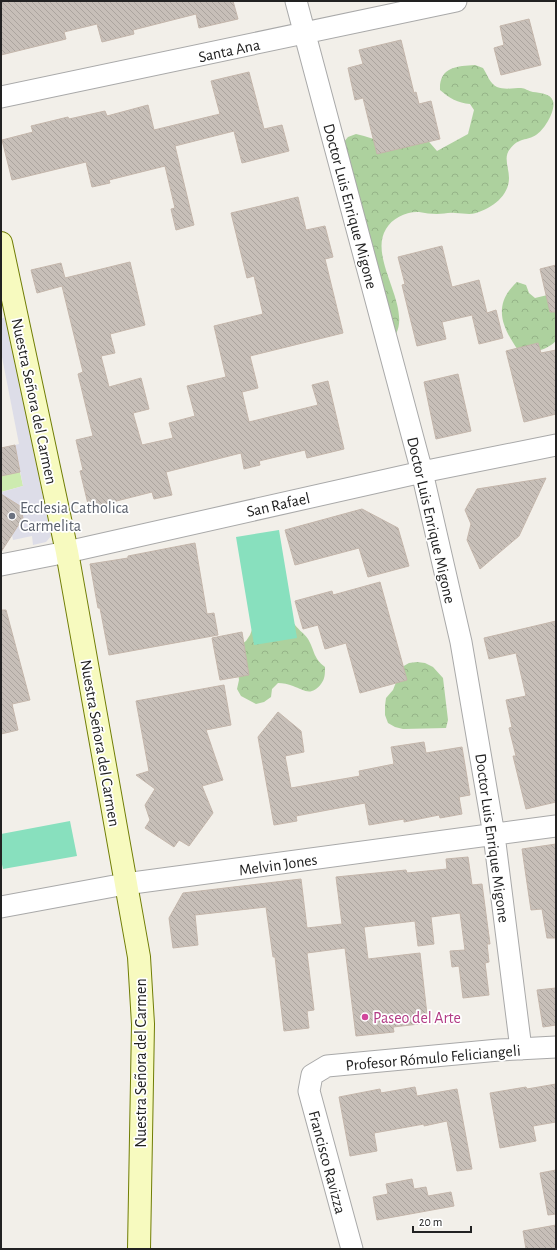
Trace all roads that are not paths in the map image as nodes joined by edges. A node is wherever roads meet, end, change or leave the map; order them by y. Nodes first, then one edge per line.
1 (296, 1) edge
2 (456, 1) edge
3 (304, 34) junction
4 (1, 97) edge
5 (1, 243) edge
6 (556, 444) edge
7 (422, 472) junction
8 (67, 552) junction
9 (1, 565) edge
10 (556, 826) edge
11 (494, 835) junction
12 (125, 884) junction
13 (1, 907) edge
14 (556, 1047) edge
15 (521, 1049) junction
16 (312, 1075) joint
17 (139, 1249) edge
18 (352, 1249) edge

1 - 3 street, Doctor Luis Enrique Migone
2 - 3 street, Santa Ana
3 - 4 street, Santa Ana
3 - 7 street, Doctor Luis Enrique Migone
5 - 8 street, Nuestra Señora del Carmen
6 - 7 street, San Rafael
7 - 8 street, San Rafael
7 - 11 street, Doctor Luis Enrique Migone
8 - 9 street, San Rafael
8 - 12 street, Nuestra Señora del Carmen
10 - 11 street, Melvin Jones
11 - 12 street, Melvin Jones
11 - 15 street, Doctor Luis Enrique Migone
12 - 13 street, Melvin Jones
12 - 17 street, Nuestra Señora del Carmen
14 - 15 street, Profesor Rómulo Feliciangeli
15 - 16 street, Profesor Rómulo Feliciangeli
16 - 18 street, Francisco Ravizza

